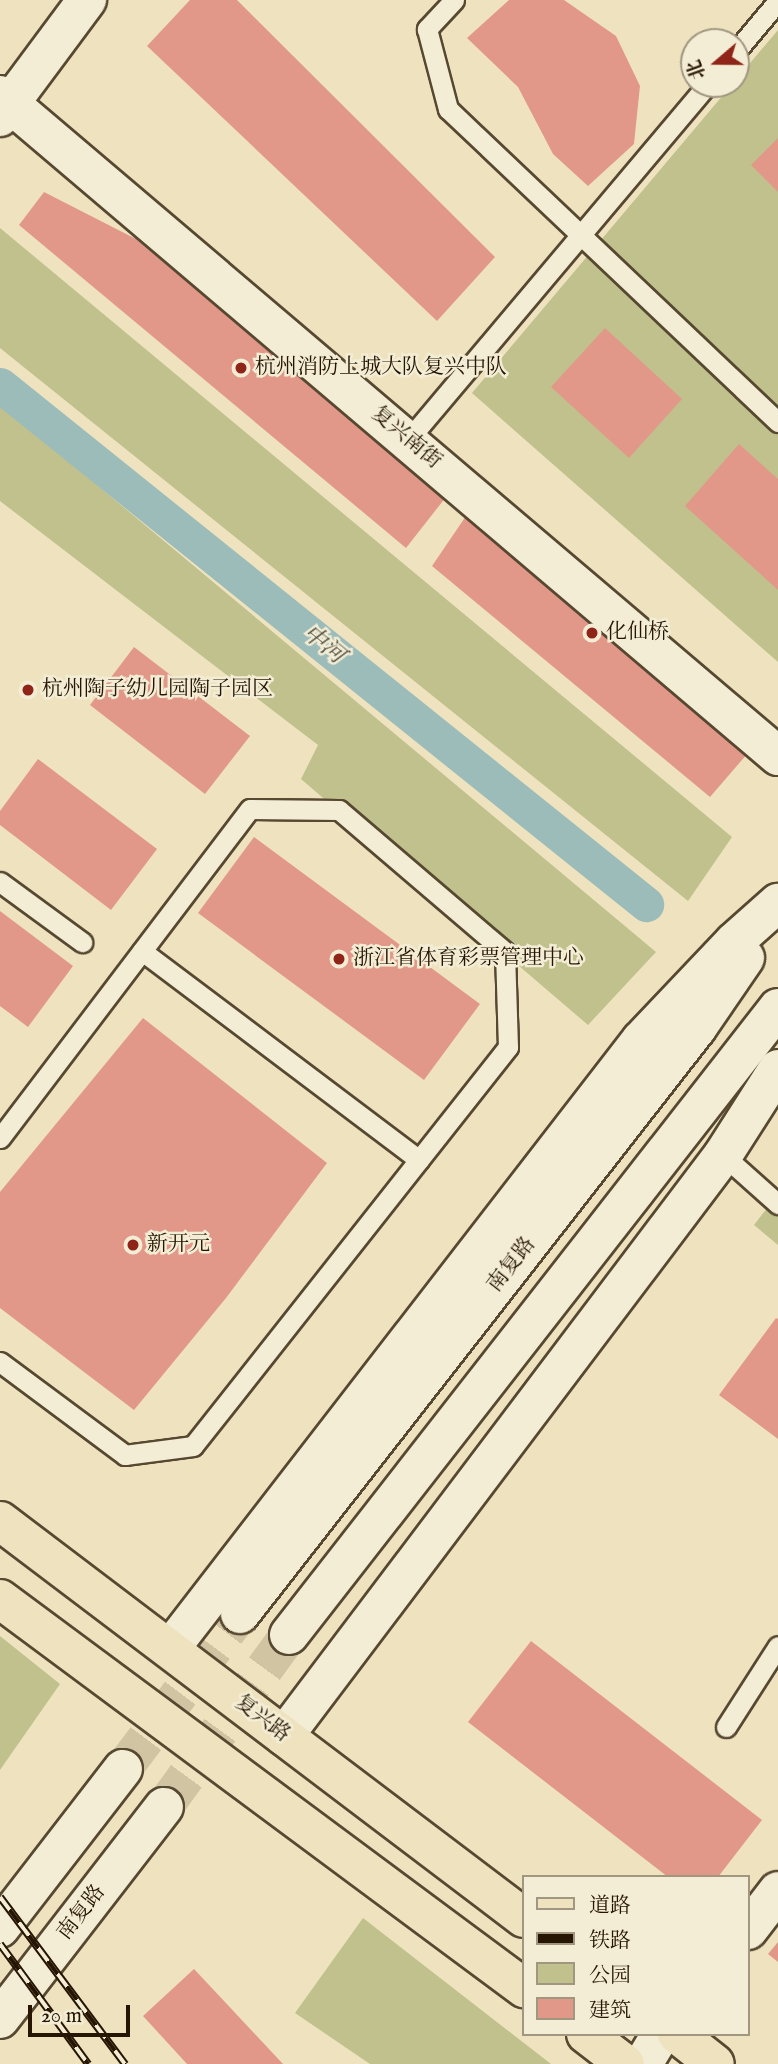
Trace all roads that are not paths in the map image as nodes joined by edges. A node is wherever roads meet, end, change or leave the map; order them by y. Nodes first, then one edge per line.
1 (88, 0) edge
2 (454, 0) edge
3 (778, 1) edge
4 (750, 34) edge
5 (696, 98) edge
6 (3, 105) edge
7 (578, 237) junction
8 (778, 422) edge
9 (408, 440) junction
10 (778, 756) edge
11 (0, 882) edge
12 (778, 903) edge
13 (778, 911) edge
14 (82, 942) dead end
15 (142, 951) junction
16 (778, 1008) edge
17 (778, 1069) edge
18 (0, 1138) edge
19 (723, 1155) junction
20 (419, 1160) junction
21 (778, 1204) edge
22 (0, 1363) edge
23 (0, 1521) edge
24 (0, 1599) edge
25 (240, 1614) tunnel mouth
26 (289, 1635) tunnel mouth
27 (778, 1646) edge
28 (170, 1649) junction
29 (726, 1727) dead end
30 (284, 1736) junction
31 (123, 1769) tunnel mouth
32 (164, 1807) tunnel mouth
33 (778, 1891) edge
34 (522, 1916) edge
35 (750, 1927) edge
36 (0, 1928) edge
37 (522, 1987) edge
38 (0, 2019) edge
39 (589, 2036) edge
40 (660, 2036) edge
41 (680, 2036) edge
42 (625, 2064) edge
43 (643, 2064) edge
44 (715, 2064) edge

1 - 6 main road
2 - 7 lane
3 - 4 lane
5 - 7 lane
6 - 9 main road, 复兴南街
7 - 8 lane
7 - 9 lane
9 - 10 main road, 复兴南街
11 - 14 lane
12 - 28 main road
13 - 25 main road, 南复路
15 - 18 lane
15 - 20 lane
15 - 20 lane
16 - 26 main road
17 - 19 main road
19 - 21 lane
19 - 30 main road
20 - 22 lane
23 - 28 main road, 复兴路
24 - 37 main road
27 - 29 lane
28 - 30 main road, 复兴路
30 - 34 main road, 复兴路
31 - 36 main road
32 - 38 main road, 南复路
33 - 35 main road
39 - 42 main road
40 - 43 main road
41 - 44 main road

